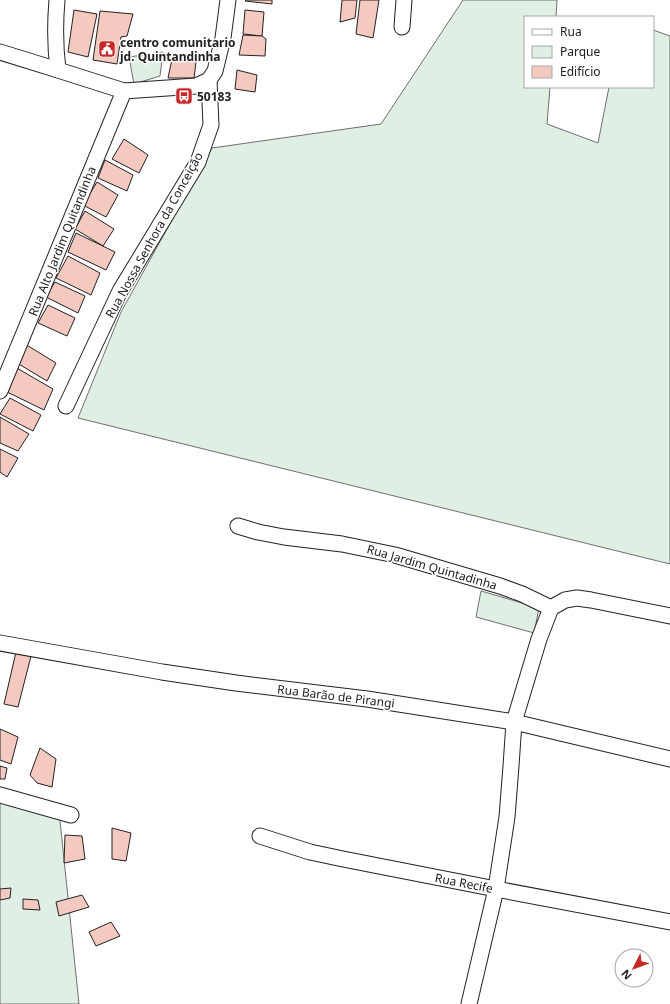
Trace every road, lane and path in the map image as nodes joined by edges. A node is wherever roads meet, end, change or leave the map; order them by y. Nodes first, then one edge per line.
1 (58, 0) edge
2 (228, 0) edge
3 (404, 0) edge
4 (402, 27) dead end
5 (0, 52) edge
6 (58, 70) junction
7 (209, 80) junction
8 (124, 91) junction
9 (0, 391) edge
10 (66, 406) dead end
11 (238, 526) dead end
12 (551, 608) junction
13 (670, 616) edge
14 (0, 643) edge
15 (514, 722) junction
16 (670, 759) edge
17 (0, 795) edge
18 (71, 815) dead end
19 (260, 836) dead end
20 (496, 889) junction
21 (670, 922) edge
22 (469, 1004) edge

1 - 6 street
2 - 7 street, Rua Nossa Senhora da Conceição
3 - 4 street
5 - 6 street
6 - 8 street
7 - 8 street
7 - 10 street, Rua Nossa Senhora da Conceição
8 - 9 street, Rua Alto Jardim Quitandinha
11 - 12 street, Rua Jardim Quintadinha
12 - 13 street
12 - 15 street
14 - 15 street, Rua Barão de Pirangi
15 - 16 street, Rua Barão de Pirangi
15 - 20 street
17 - 18 street
19 - 20 street, Rua Recife
20 - 21 street, Rua Recife
20 - 22 street

